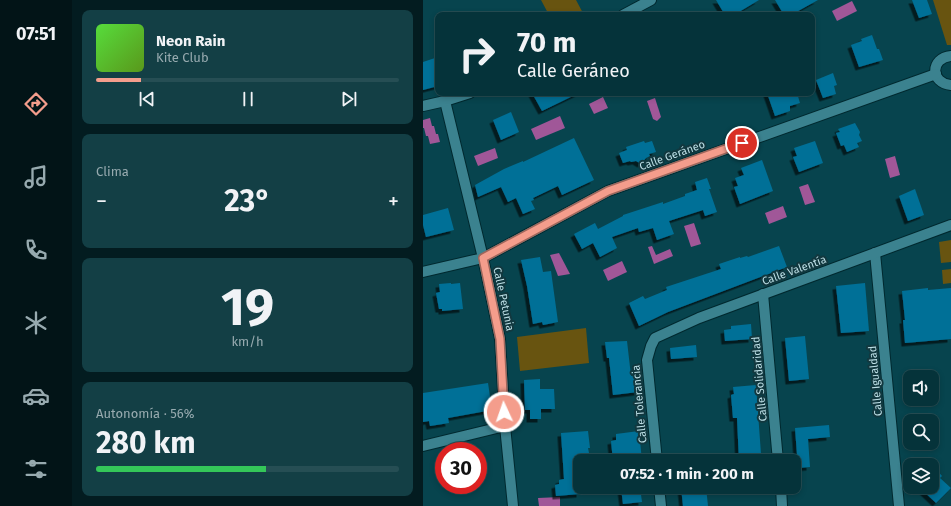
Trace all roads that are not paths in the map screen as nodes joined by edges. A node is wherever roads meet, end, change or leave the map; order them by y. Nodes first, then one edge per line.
1 (651, 0) edge
2 (629, 12) edge
3 (951, 56) edge
4 (936, 74) junction
5 (951, 85) edge
6 (461, 96) edge
7 (445, 101) junction
8 (423, 106) edge
9 (951, 225) edge
10 (875, 253) junction
11 (483, 258) junction
12 (423, 272) edge
13 (763, 294) junction
14 (651, 346) joint
15 (505, 426) junction
16 (423, 446) edge
17 (656, 454) edge
18 (777, 454) edge
19 (660, 494) edge
20 (781, 494) edge
21 (513, 506) edge
22 (661, 506) edge
23 (782, 506) edge
24 (899, 506) edge

1 - 2 street
3 - 4 street
4 - 5 street
4 - 11 street, Calle Geráneo
6 - 7 street
7 - 8 street
7 - 11 street, Calle Petunia
9 - 10 street, Calle Valentía
10 - 13 street, Calle Valentía
10 - 24 street, Calle Igualdad
11 - 12 street, Calle Geráneo
11 - 15 street, Calle Petunia
13 - 14 street, Calle Valentía
13 - 18 street, Calle Solidaridad
14 - 17 street, Calle Tolerancia
15 - 16 street
15 - 21 street, Calle Petunia
19 - 22 street
20 - 23 street

